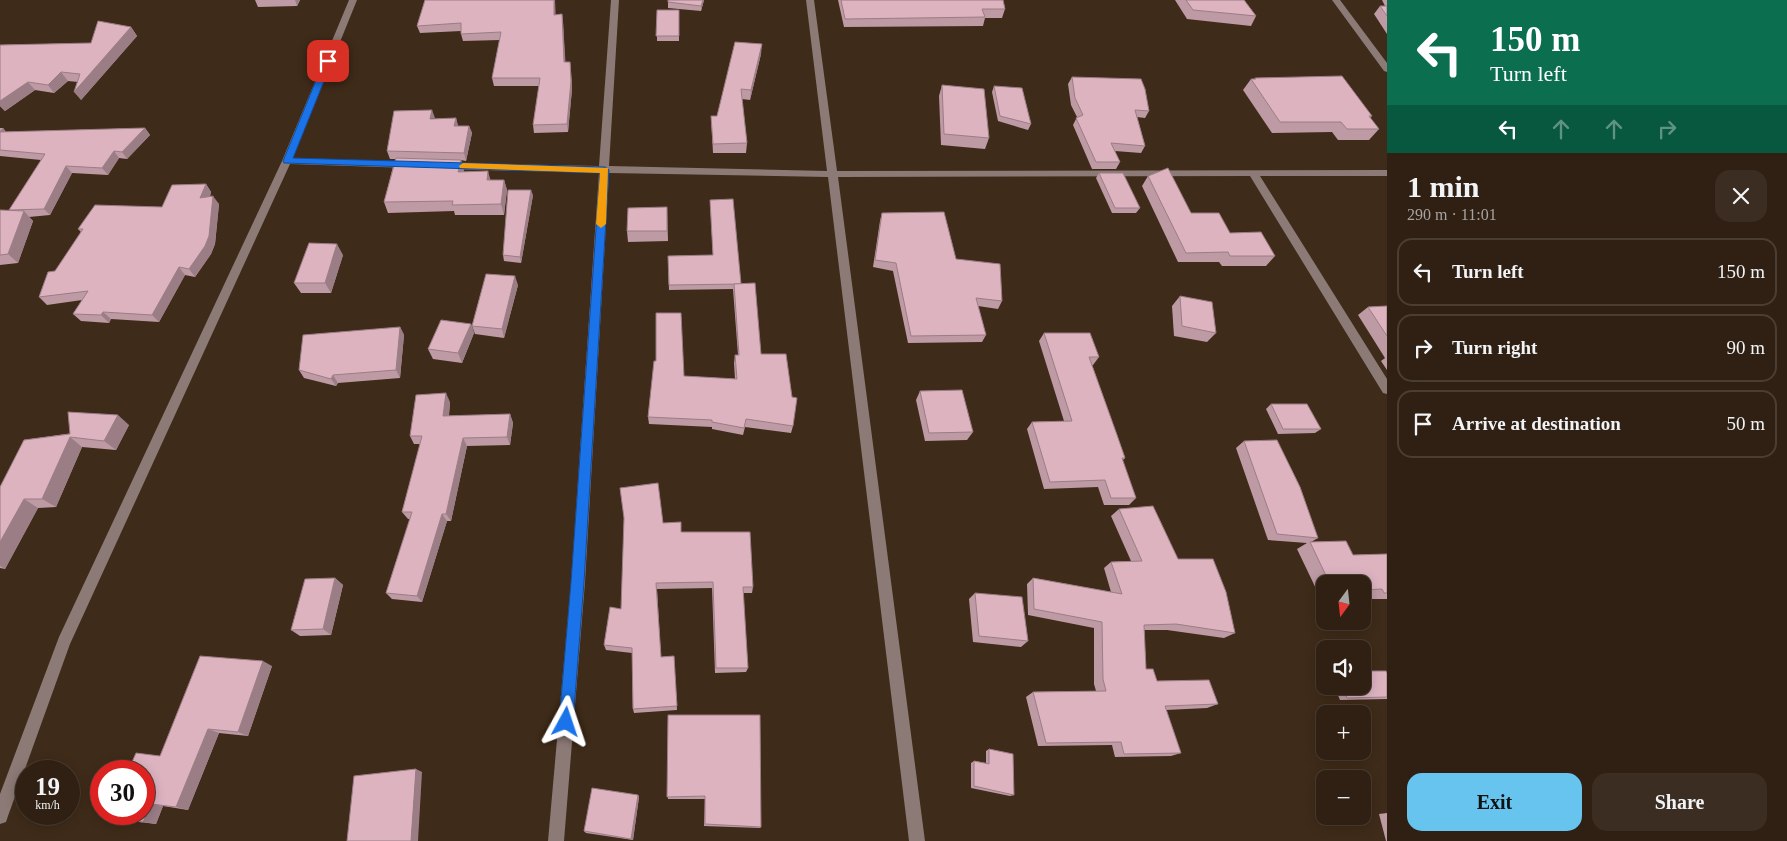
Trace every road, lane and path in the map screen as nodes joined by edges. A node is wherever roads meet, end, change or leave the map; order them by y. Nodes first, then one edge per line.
1 (353, 0) edge
2 (615, 0) edge
3 (810, 0) edge
4 (1336, 0) edge
5 (1387, 69) edge
6 (287, 161) junction
7 (416, 165) edge
8 (436, 165) edge
9 (605, 170) junction
10 (1253, 173) junction
11 (1387, 173) edge
12 (831, 174) junction
13 (1387, 389) edge
14 (0, 816) edge
15 (556, 841) edge
16 (917, 841) edge

1 - 6 street
2 - 9 street
3 - 12 street
4 - 5 street
6 - 7 street
6 - 14 street
8 - 9 street
9 - 12 street
9 - 15 street
10 - 11 street
10 - 12 street
10 - 13 street
12 - 16 street

